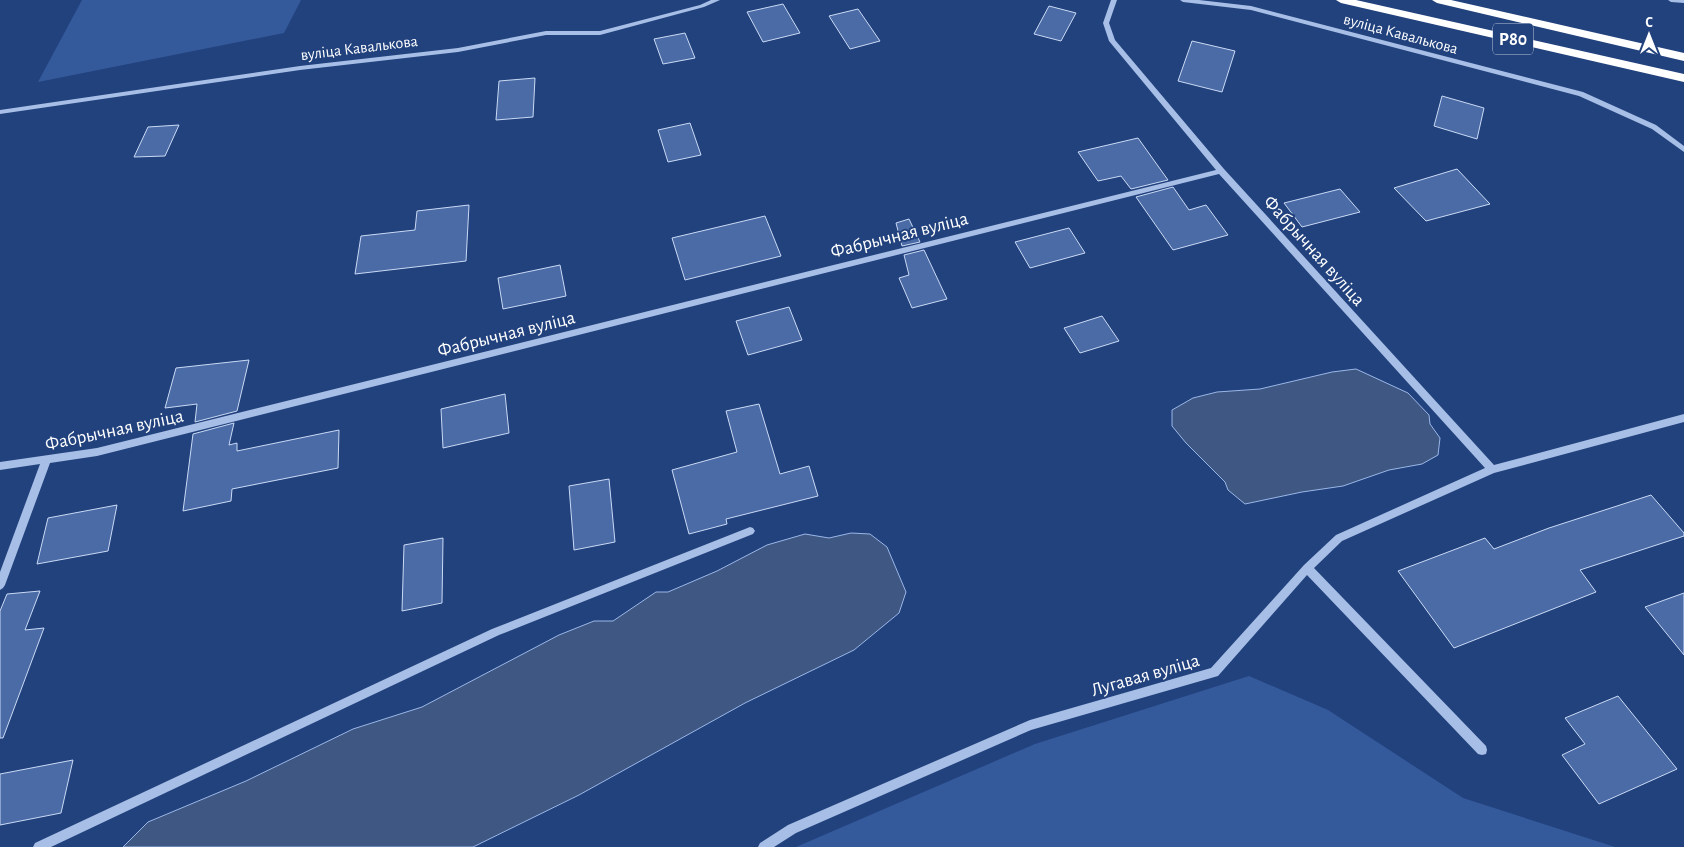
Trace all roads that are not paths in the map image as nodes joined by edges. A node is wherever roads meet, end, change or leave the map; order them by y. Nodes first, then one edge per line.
1 (717, 0) edge
2 (1114, 0) edge
3 (1183, 0) edge
4 (1341, 0) edge
5 (1437, 0) edge
6 (1671, 0) edge
7 (1684, 2) edge
8 (1684, 57) edge
9 (1684, 78) edge
10 (0, 112) edge
11 (1684, 150) edge
12 (1221, 171) junction
13 (1684, 418) edge
14 (46, 461) junction
15 (0, 466) edge
16 (1492, 469) junction
17 (750, 531) dead end
18 (1307, 568) junction
19 (0, 585) edge
20 (1482, 750) dead end
21 (39, 847) edge
22 (764, 847) edge

1 - 10 street, вуліца Кавалькова
2 - 12 street
3 - 11 street, вуліца Кавалькова
4 - 9 highway, Р80
5 - 8 highway, Р80
6 - 7 street
12 - 14 street, Фабрычная вуліца
12 - 16 street, Фабрычная вуліца
13 - 16 street
14 - 15 street, Фабрычная вуліца
14 - 19 street
16 - 18 street, Лугавая вуліца
17 - 21 street
18 - 20 street
18 - 22 street, Лугавая вуліца

